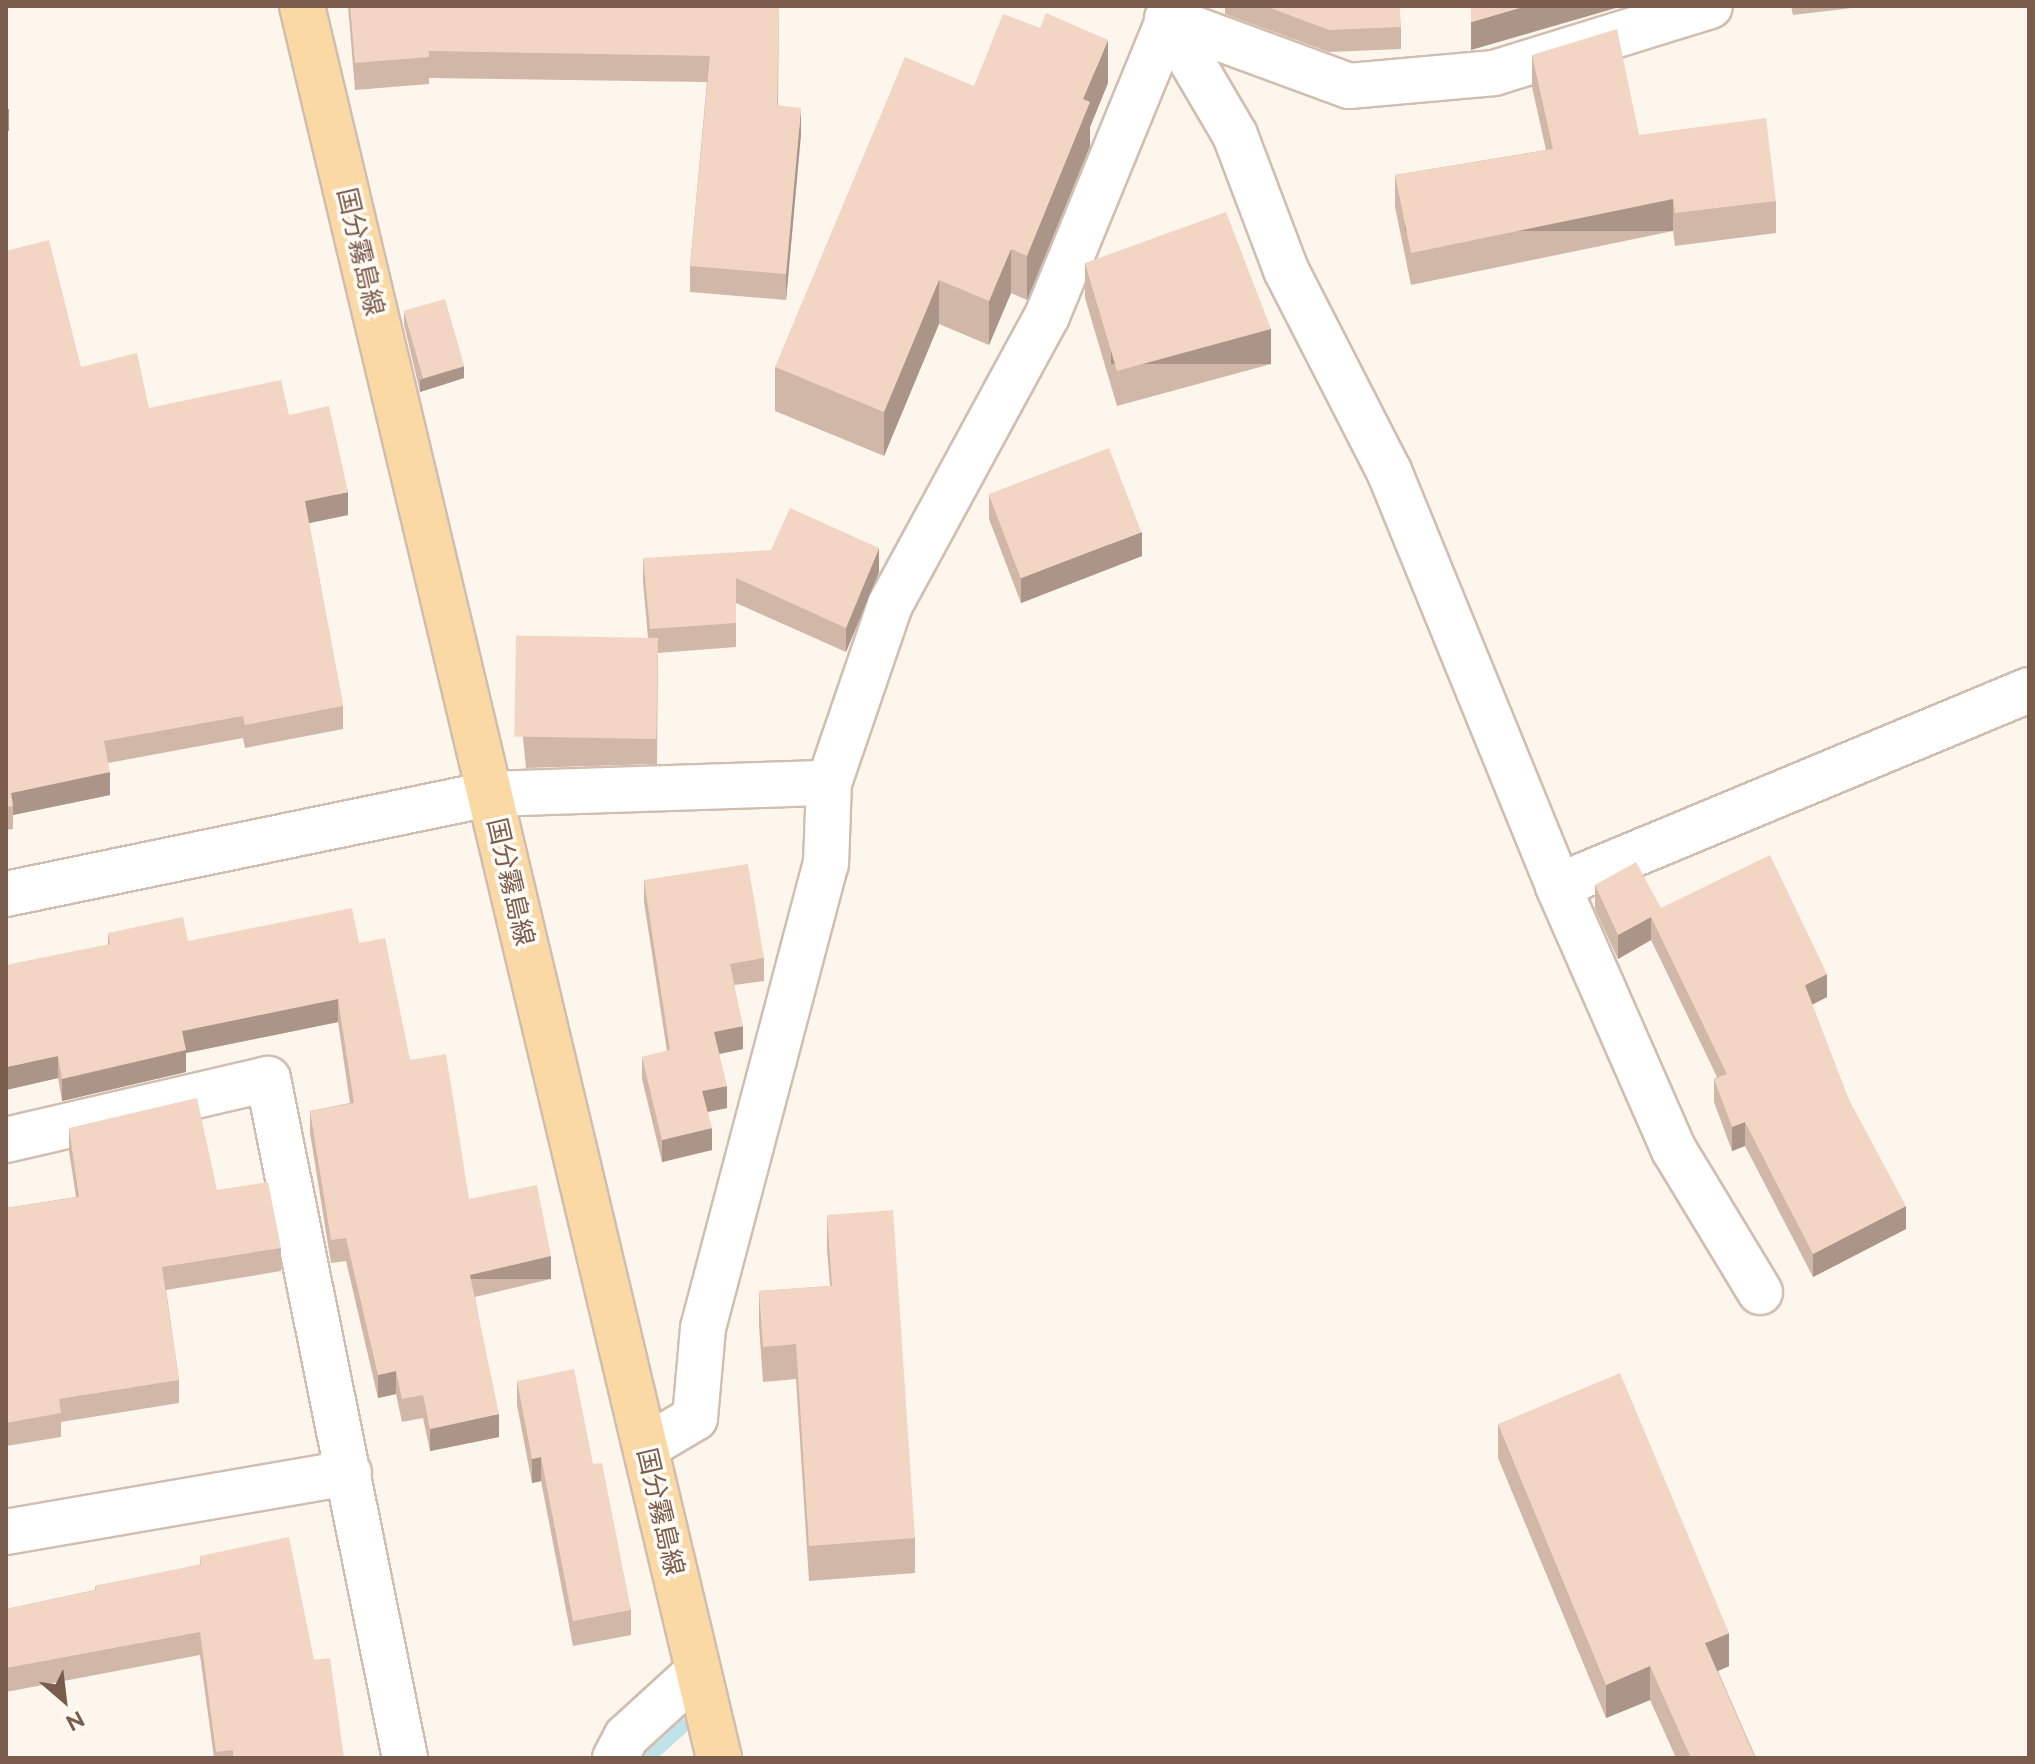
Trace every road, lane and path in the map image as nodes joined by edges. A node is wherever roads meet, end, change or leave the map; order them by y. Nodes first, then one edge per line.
1 (302, 6) edge
2 (1710, 6) edge
3 (1666, 11) edge
4 (1170, 12) edge
5 (2029, 690) edge
6 (829, 783) junction
7 (489, 794) junction
8 (1558, 886) junction
9 (6, 894) edge
10 (6, 1140) edge
11 (1760, 1292) dead end
12 (646, 1447) junction
13 (349, 1473) junction
14 (6, 1532) edge
15 (696, 1673) junction
16 (405, 1758) edge
17 (615, 1758) edge
18 (719, 1758) edge

1 - 7 main road, 国分霧島線
2 - 3 street
3 - 4 street
4 - 6 street
4 - 8 street
5 - 8 street
6 - 7 street
6 - 12 street
7 - 9 street
7 - 12 main road, 国分霧島線
8 - 11 street
10 - 13 street
12 - 15 main road, 国分霧島線
13 - 14 street
13 - 16 street
15 - 17 street
15 - 18 main road, 国分霧島線

